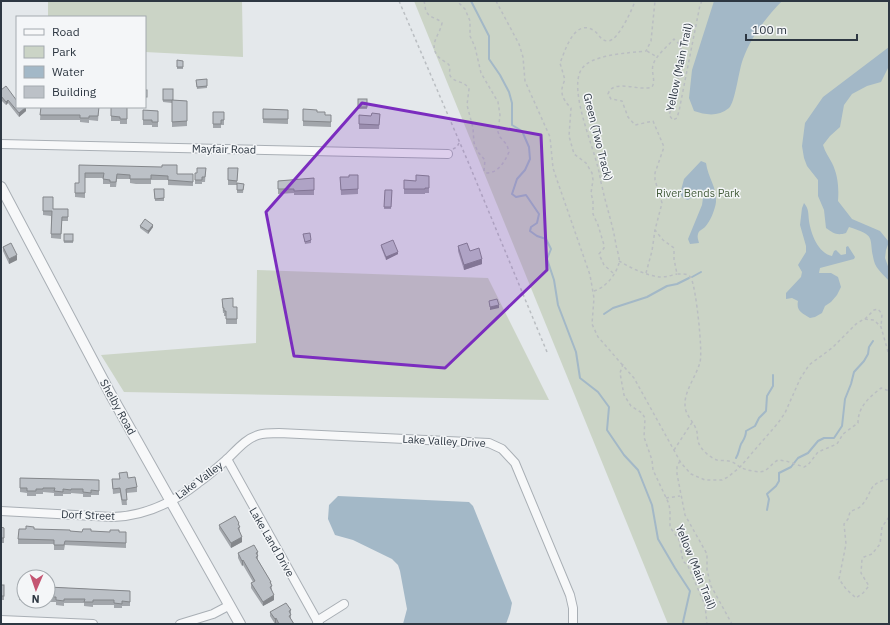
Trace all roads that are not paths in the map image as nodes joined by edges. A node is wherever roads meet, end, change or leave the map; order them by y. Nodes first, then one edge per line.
1 (1, 144) edge
2 (448, 154) dead end
3 (1, 187) edge
4 (226, 459) junction
5 (171, 500) junction
6 (1, 511) edge
7 (344, 604) dead end
8 (230, 605) junction
9 (1, 620) edge
10 (318, 623) edge
11 (93, 624) edge
12 (180, 624) edge
13 (240, 624) edge
14 (573, 624) edge

1 - 2 street, Mayfair Road
3 - 5 street, Shelby Road
4 - 5 street, Lake Valley
4 - 10 street, Lake Land Drive
4 - 14 street, Lake Valley Drive
5 - 6 street, Dorf Street
5 - 8 street, Shelby Road
7 - 10 street
8 - 12 street
8 - 13 street, Shelby Road
9 - 11 street

